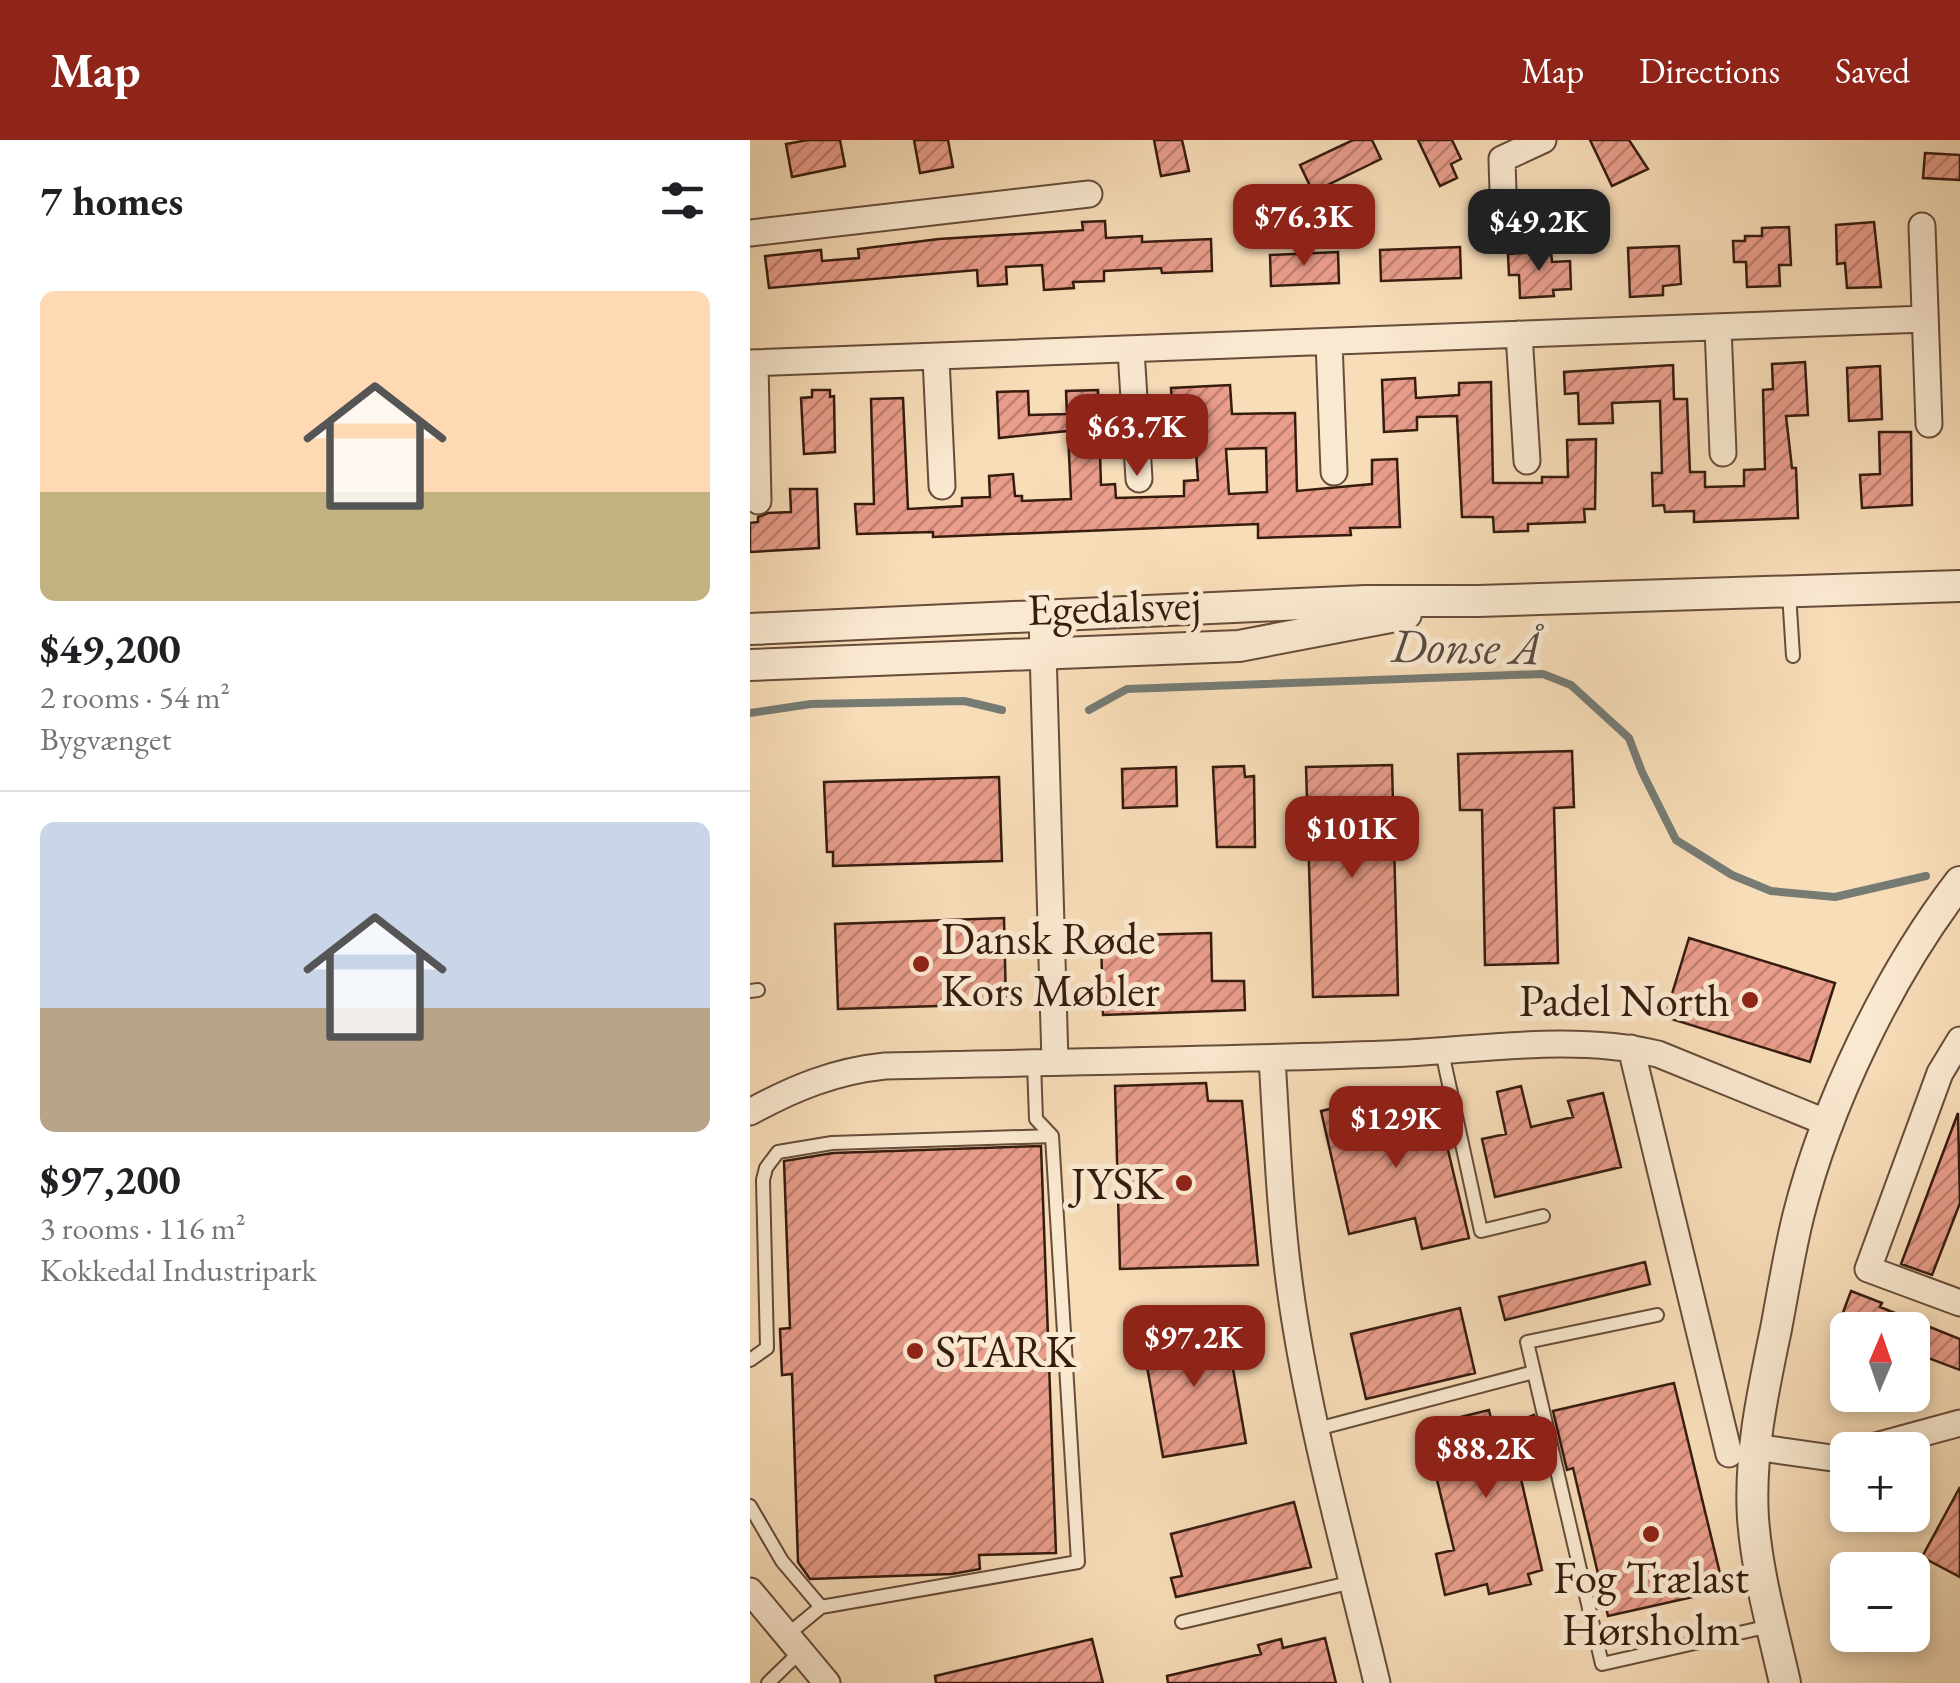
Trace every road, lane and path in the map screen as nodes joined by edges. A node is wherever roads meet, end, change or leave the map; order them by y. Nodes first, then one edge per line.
1 (1542, 140) edge
2 (1503, 192) dead end
3 (1089, 194) dead end
4 (1922, 226) dead end
5 (750, 234) edge
6 (1925, 319) junction
7 (1718, 327) junction
8 (1519, 334) junction
9 (1328, 342) junction
10 (1132, 350) junction
11 (936, 358) junction
12 (753, 364) edge
13 (1928, 424) dead end
14 (1723, 453) dead end
15 (1527, 462) dead end
16 (1334, 472) dead end
17 (1139, 478) dead end
18 (942, 486) dead end
19 (758, 501) dead end
20 (1960, 586) edge
21 (1789, 591) junction
22 (1478, 601) junction
23 (1301, 604) junction
24 (1042, 616) junction
25 (750, 630) edge
26 (1044, 654) junction
27 (1793, 656) dead end
28 (750, 665) edge
29 (1960, 882) edge
30 (1960, 1040) edge
31 (1631, 1048) junction
32 (1442, 1052) junction
33 (1272, 1058) junction
34 (1044, 1062) junction
35 (750, 1112) edge
36 (1830, 1124) junction
37 (1052, 1136) junction
38 (1543, 1216) dead end
39 (1960, 1303) edge
40 (1657, 1315) dead end
41 (750, 1360) edge
42 (1534, 1372) junction
43 (1960, 1423) edge
44 (1317, 1428) junction
45 (1927, 1432) edge
46 (1742, 1450) junction
47 (1830, 1458) edge
48 (750, 1506) edge
49 (1353, 1582) junction
50 (754, 1605) edge
51 (821, 1608) junction
52 (1182, 1622) dead end
53 (1772, 1626) junction
54 (794, 1643) junction
55 (768, 1683) edge
56 (827, 1683) edge
57 (1377, 1683) edge
58 (1785, 1683) edge

1 - 2 street
3 - 5 street
4 - 6 street
6 - 7 street
6 - 13 street
7 - 8 street
7 - 14 street
8 - 9 street
8 - 15 street
9 - 10 street
9 - 16 street
10 - 11 street
10 - 17 street
11 - 12 street
11 - 18 street
12 - 19 street
20 - 21 street, Egedalsvej
21 - 22 street, Egedalsvej
21 - 27 lane
22 - 23 street, Egedalsvej
22 - 26 street, Egedalsvej
23 - 24 street, Egedalsvej
23 - 26 street
24 - 25 street, Egedalsvej
24 - 26 street
26 - 28 street, Egedalsvej
26 - 34 street
29 - 36 street
30 - 39 street
31 - 32 street
31 - 36 street
31 - 46 street
32 - 33 street
32 - 38 lane
33 - 34 street
33 - 44 street
34 - 35 street
34 - 37 lane
36 - 46 street
37 - 41 lane
37 - 51 lane
40 - 42 lane
42 - 44 lane
42 - 53 lane
43 - 45 street
44 - 49 street
46 - 47 street
46 - 53 street
48 - 51 lane
49 - 52 lane
49 - 57 street
50 - 54 street
51 - 54 lane
53 - 58 street
54 - 55 lane
54 - 56 street

